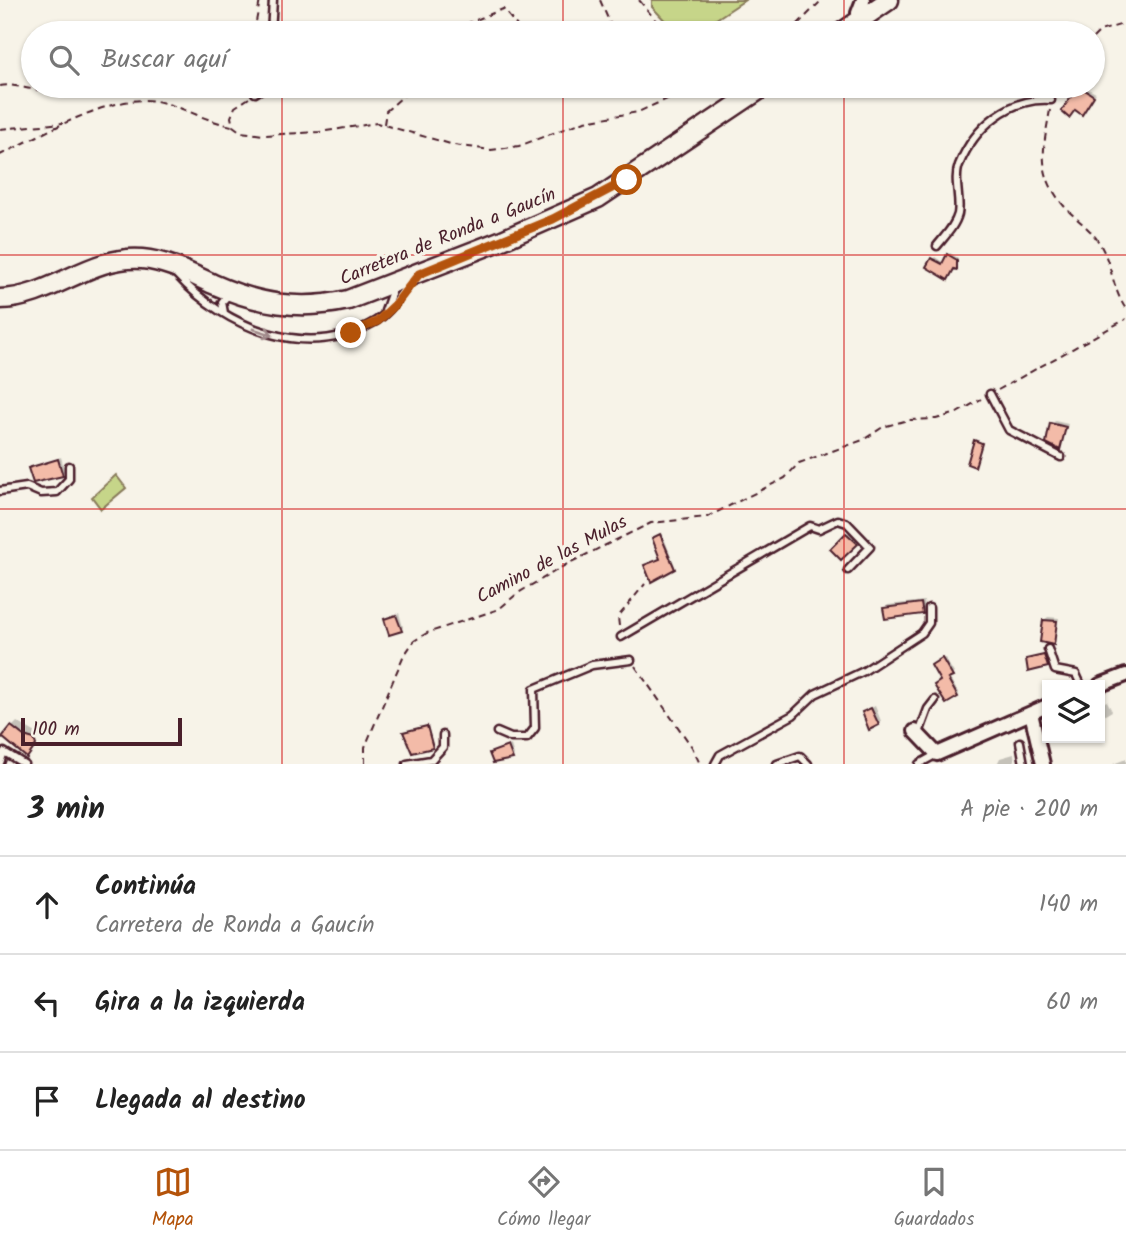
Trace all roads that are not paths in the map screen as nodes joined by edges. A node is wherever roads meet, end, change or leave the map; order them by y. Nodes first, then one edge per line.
1 (273, 0) edge
2 (863, 0) edge
3 (889, 0) edge
4 (860, 20) joint
5 (272, 21) edge
6 (747, 98) edge
7 (1051, 100) road end
8 (937, 246) dead end
9 (169, 265) junction
10 (419, 274) junction
11 (386, 287) junction
12 (235, 293) junction
13 (0, 299) edge
14 (224, 313) junction
15 (383, 316) junction
16 (990, 394) road end
17 (1060, 457) dead end
18 (69, 466) dead end
19 (0, 491) edge
20 (848, 570) dead end
21 (929, 608) dead end
22 (621, 637) road end
23 (1048, 649) dead end
24 (631, 660) road end
25 (1126, 675) edge
26 (1079, 680) edge
27 (1105, 683) edge
28 (935, 700) dead end
29 (1042, 708) edge
30 (1031, 713) junction
31 (497, 732) dead end
32 (916, 733) joint
33 (443, 735) dead end
34 (1020, 742) dead end
35 (937, 754) junction
36 (0, 764) edge
37 (24, 764) edge
38 (407, 764) edge
39 (715, 764) edge
40 (777, 764) edge
41 (808, 764) edge
42 (919, 764) edge
43 (1024, 764) edge
44 (1043, 764) edge

1 - 5 lane
2 - 4 street
3 - 4 main road
6 - 10 main road, Carretera de Ronda a Gaucín
7 - 8 lane
9 - 12 main road, Carretera de Ronda a Gaucín
9 - 13 main road, Carretera de Ronda a Gaucín
9 - 14 lane
10 - 11 main road, Carretera de Ronda a Gaucín
10 - 15 lane
11 - 12 main road, Carretera de Ronda a Gaucín
11 - 15 lane
12 - 14 lane
14 -> 15 lane
16 - 17 lane
18 - 19 lane
20 - 22 lane
21 - 39 lane
23 - 26 lane
24 - 31 lane
25 - 27 street
28 - 32 lane
29 - 30 street
30 - 35 street
30 - 44 street
32 - 35 street
33 - 38 lane
34 - 43 lane
35 - 42 lane
36 - 37 lane
40 - 41 lane

